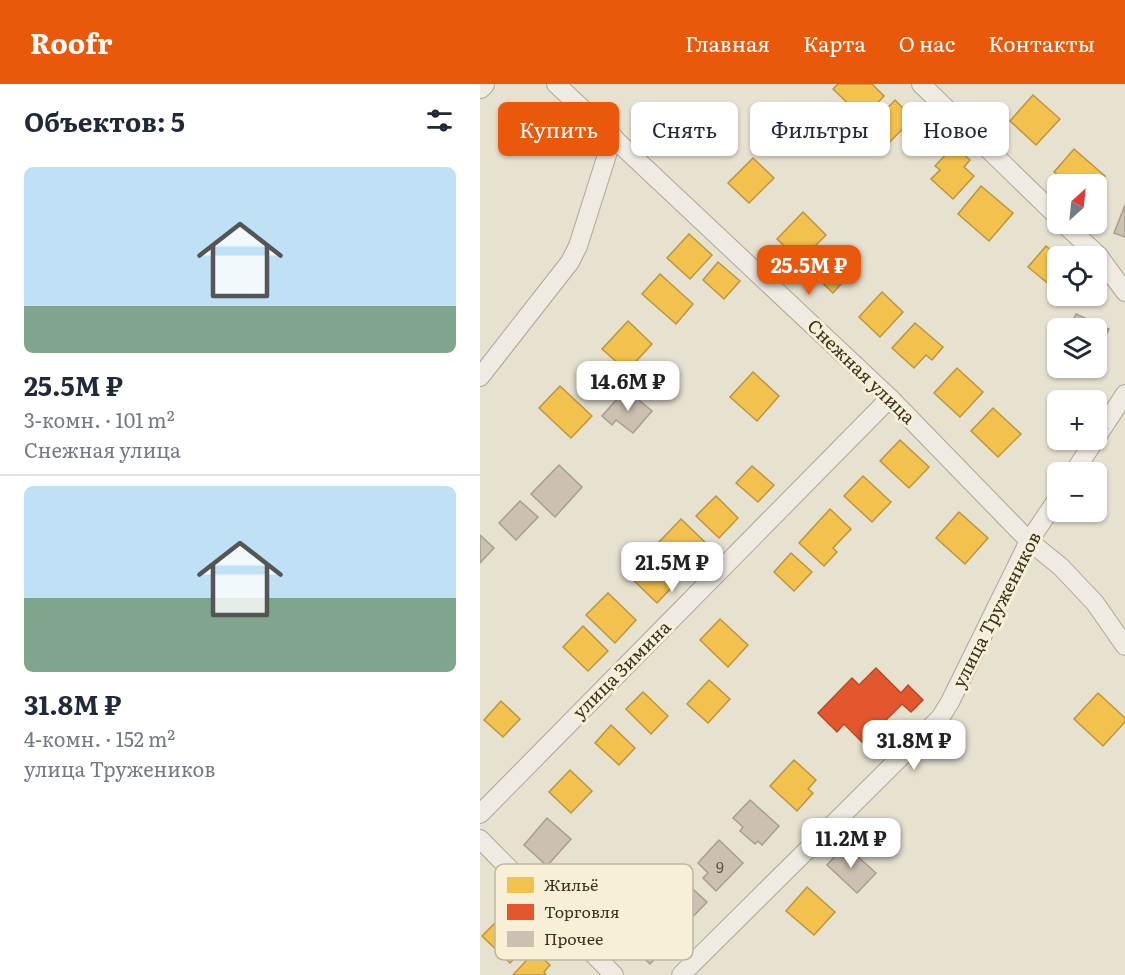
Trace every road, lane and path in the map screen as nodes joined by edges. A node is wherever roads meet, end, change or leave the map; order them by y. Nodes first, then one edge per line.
1 (556, 84) edge
2 (921, 84) edge
3 (576, 102) edge
4 (619, 142) edge
5 (607, 156) edge
6 (1047, 206) edge
7 (1075, 234) edge
8 (1125, 292) edge
9 (480, 377) edge
10 (1125, 394) edge
11 (890, 398) junction
12 (1107, 422) edge
13 (1047, 514) edge
14 (1029, 541) junction
15 (1125, 646) edge
16 (480, 814) edge
17 (480, 839) edge
18 (505, 864) edge
19 (599, 960) edge
20 (614, 975) edge
21 (681, 975) edge

1 - 3 street, Снежная улица
2 - 6 street
4 - 11 street, Снежная улица
5 - 9 street
7 - 8 street
10 - 12 street
11 - 14 street, Снежная улица
11 - 16 street, улица Зимина
13 - 14 street, улица Тружеников
14 - 15 street, Снежная улица
14 - 21 street, улица Тружеников
17 - 18 street
19 - 20 street

